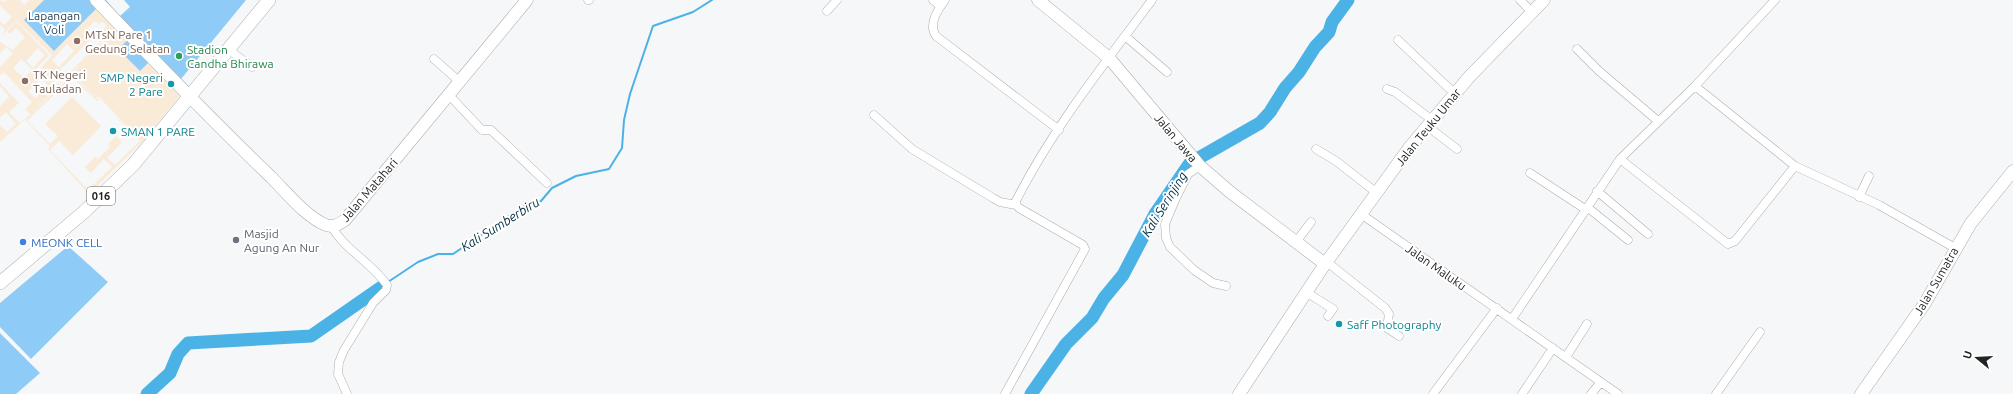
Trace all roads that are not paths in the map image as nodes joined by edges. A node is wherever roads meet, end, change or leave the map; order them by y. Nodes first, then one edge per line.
1 (96, 0) edge
2 (270, 0) edge
3 (527, 0) edge
4 (837, 0) edge
5 (933, 0) edge
6 (1038, 0) edge
7 (1152, 0) edge
8 (1520, 0) edge
9 (1544, 0) edge
10 (1776, 0) edge
11 (943, 3) edge
12 (827, 11) dead end
13 (1532, 12) junction
14 (1125, 36) junction
15 (1398, 40) dead end
16 (228, 49) junction
17 (1577, 49) dead end
18 (434, 58) dead end
19 (1109, 58) junction
20 (252, 67) dead end
21 (1167, 72) dead end
22 (460, 82) junction
23 (1695, 86) junction
24 (1387, 89) dead end
25 (1454, 93) junction
26 (448, 95) junction
27 (190, 97) junction
28 (874, 115) dead end
29 (1658, 121) junction
30 (1429, 123) junction
31 (1059, 130) junction
32 (1316, 149) dead end
33 (1457, 149) dead end
34 (1620, 159) junction
35 (1198, 165) junction
36 (1795, 166) junction
37 (2013, 170) edge
38 (1530, 173) dead end
39 (1869, 176) dead end
40 (547, 183) dead end
41 (1597, 191) junction
42 (1377, 193) junction
43 (1859, 197) junction
44 (1016, 205) junction
45 (1586, 208) junction
46 (1361, 214) junction
47 (1311, 222) dead end
48 (332, 227) junction
49 (1648, 234) dead end
50 (1628, 240) dead end
51 (1296, 242) junction
52 (1955, 248) junction
53 (1326, 263) junction
54 (0, 283) edge
55 (1226, 286) dead end
56 (1306, 292) junction
57 (1497, 308) junction
58 (1328, 316) dead end
59 (1512, 319) junction
60 (1587, 324) dead end
61 (1760, 332) dead end
62 (1399, 336) dead end
63 (1553, 348) junction
64 (1566, 357) junction
65 (1601, 382) junction
66 (1864, 393) edge
67 (347, 394) edge
68 (1005, 394) edge
69 (1239, 394) edge
70 (1434, 394) edge
71 (1522, 394) edge
72 (1591, 394) edge
73 (1618, 394) edge
74 (1716, 394) edge

1 - 27 street, Jalan Matahari
2 - 16 main road, 016
3 - 22 street, Jalan Matahari
4 - 12 street
5 - 11 street
6 - 19 street, Jalan Jawa
7 - 14 street
8 - 13 street
9 - 13 street, Jalan Teuku Umar
10 - 23 street
11 - 31 street
13 - 25 street, Jalan Teuku Umar
14 - 19 street
14 - 21 street
15 - 25 street
16 - 20 street
16 - 27 main road, 016
17 - 29 street
18 - 22 street
19 - 31 street
19 - 35 street, Jalan Jawa
22 - 26 street, Jalan Matahari
23 - 29 street
23 - 36 street
24 - 30 street
25 - 30 street, Jalan Teuku Umar
26 - 40 street
26 - 48 street, Jalan Matahari
27 - 48 street, Jalan Matahari
27 - 54 main road, 016
28 - 44 street
29 - 34 street
30 - 33 street
30 - 42 street, Jalan Teuku Umar
31 - 44 street
32 - 42 street
34 - 36 street
34 - 41 street
35 - 51 street, Jalan Jawa
35 - 55 street
36 - 43 street
37 - 52 street, Jalan Sumatra
38 - 45 street
39 - 43 street
41 - 45 street
41 - 49 street
42 - 46 street, Jalan Teuku Umar
43 - 52 street
44 - 68 street
45 - 50 street
45 - 59 street
46 - 53 street, Jalan Teuku Umar
46 - 57 street, Jalan Maluku
47 - 51 street
48 - 67 street
51 - 53 street, Jalan Jawa
52 - 66 street, Jalan Sumatra
53 - 56 street, Jalan Teuku Umar
53 - 62 street
56 - 58 street
56 - 69 street, Jalan Teuku Umar
57 - 59 street, Jalan Maluku
57 - 70 street
59 - 63 street, Jalan Maluku
60 - 64 street
61 - 74 street
63 - 64 street, Jalan Maluku
63 - 71 street
64 - 65 street, Jalan Maluku
65 - 72 street
65 - 73 street, Jalan Maluku

